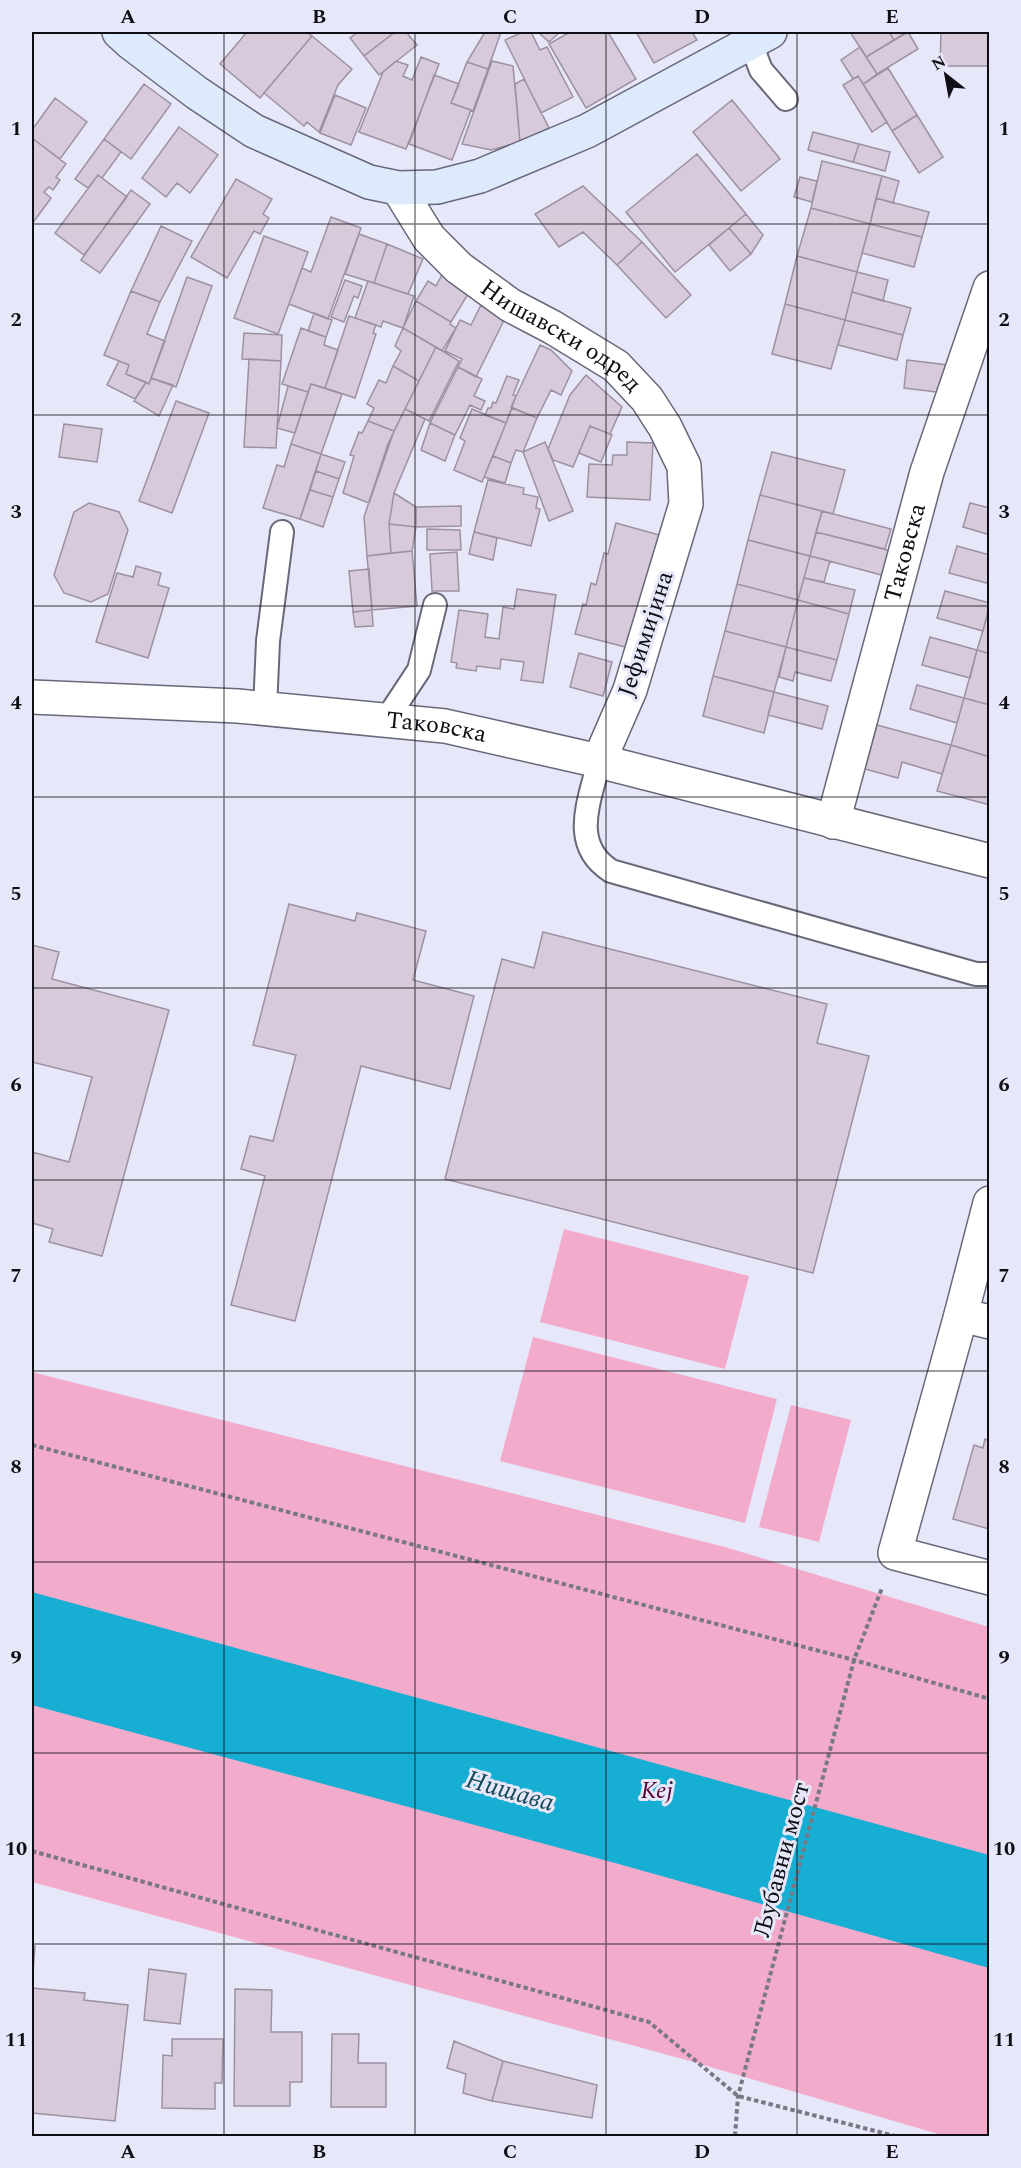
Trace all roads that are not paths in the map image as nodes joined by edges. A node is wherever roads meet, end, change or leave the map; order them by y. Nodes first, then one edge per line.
1 (119, 32) edge
2 (760, 38) edge
3 (786, 99) dead end
4 (398, 188) junction
5 (990, 288) edge
6 (686, 504) joint
7 (282, 532) dead end
8 (435, 604) dead end
9 (32, 697) edge
10 (265, 709) junction
11 (386, 720) junction
12 (599, 761) junction
13 (833, 822) junction
14 (990, 861) edge
15 (990, 974) edge
16 (990, 1203) edge
17 (975, 1318) edge
18 (990, 1578) edge

1 - 4 street
2 - 3 lane
2 - 4 street
4 - 6 street, Нишавски одред
5 - 13 street, Таковска
6 - 12 street, Јефимијина
7 - 10 lane
8 - 11 lane
9 - 10 street, Таковска
10 - 11 street, Таковска
11 - 12 street, Таковска
12 - 13 street, Таковска
12 - 15 lane
13 - 14 street, Таковска
16 - 17 street
17 - 18 street

